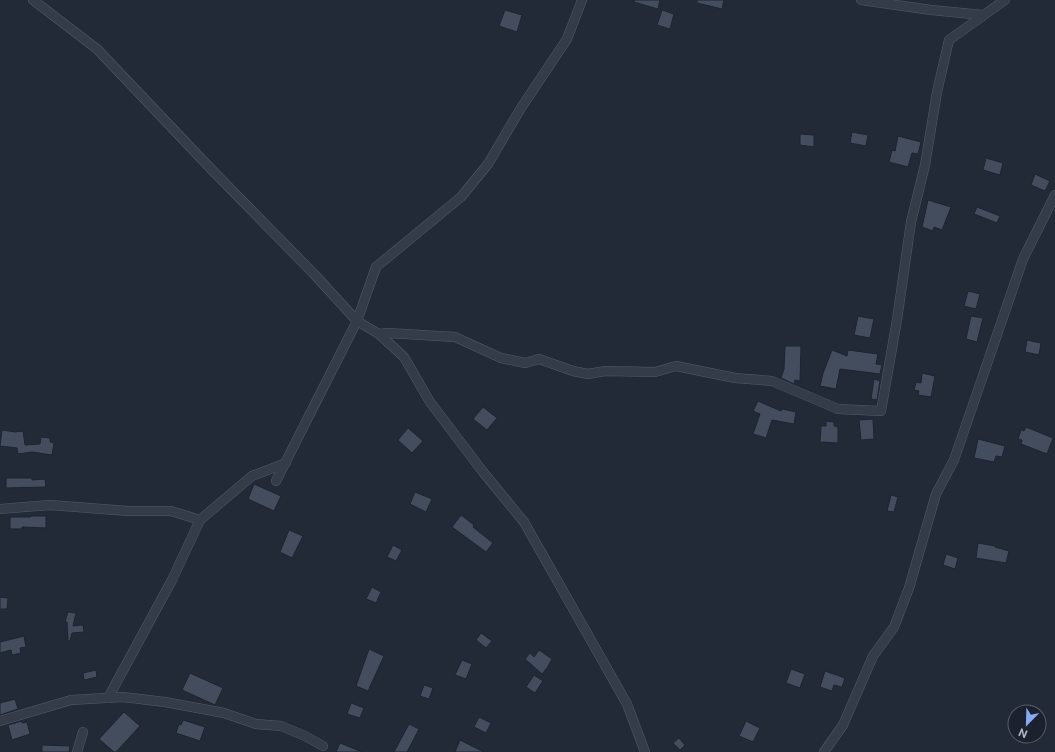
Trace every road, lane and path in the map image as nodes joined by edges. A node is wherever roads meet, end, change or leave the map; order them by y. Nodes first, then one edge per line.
1 (33, 0) edge
2 (582, 0) edge
3 (861, 0) edge
4 (1005, 0) edge
5 (983, 15) junction
6 (1055, 195) edge
7 (357, 321) junction
8 (379, 334) junction
9 (286, 463) junction
10 (276, 481) dead end
11 (0, 509) edge
12 (200, 520) junction
13 (108, 698) junction
14 (0, 721) edge
15 (83, 732) dead end
16 (323, 746) dead end
17 (77, 752) edge
18 (645, 752) edge
19 (824, 752) edge

1 - 7 street
2 - 7 street
3 - 5 street
4 - 5 street
5 - 8 street
6 - 19 street
7 - 8 street
7 - 9 street
8 - 18 street
9 - 10 street
9 - 12 street
11 - 12 street
12 - 13 street
13 - 14 street
13 - 16 street
15 - 17 street

